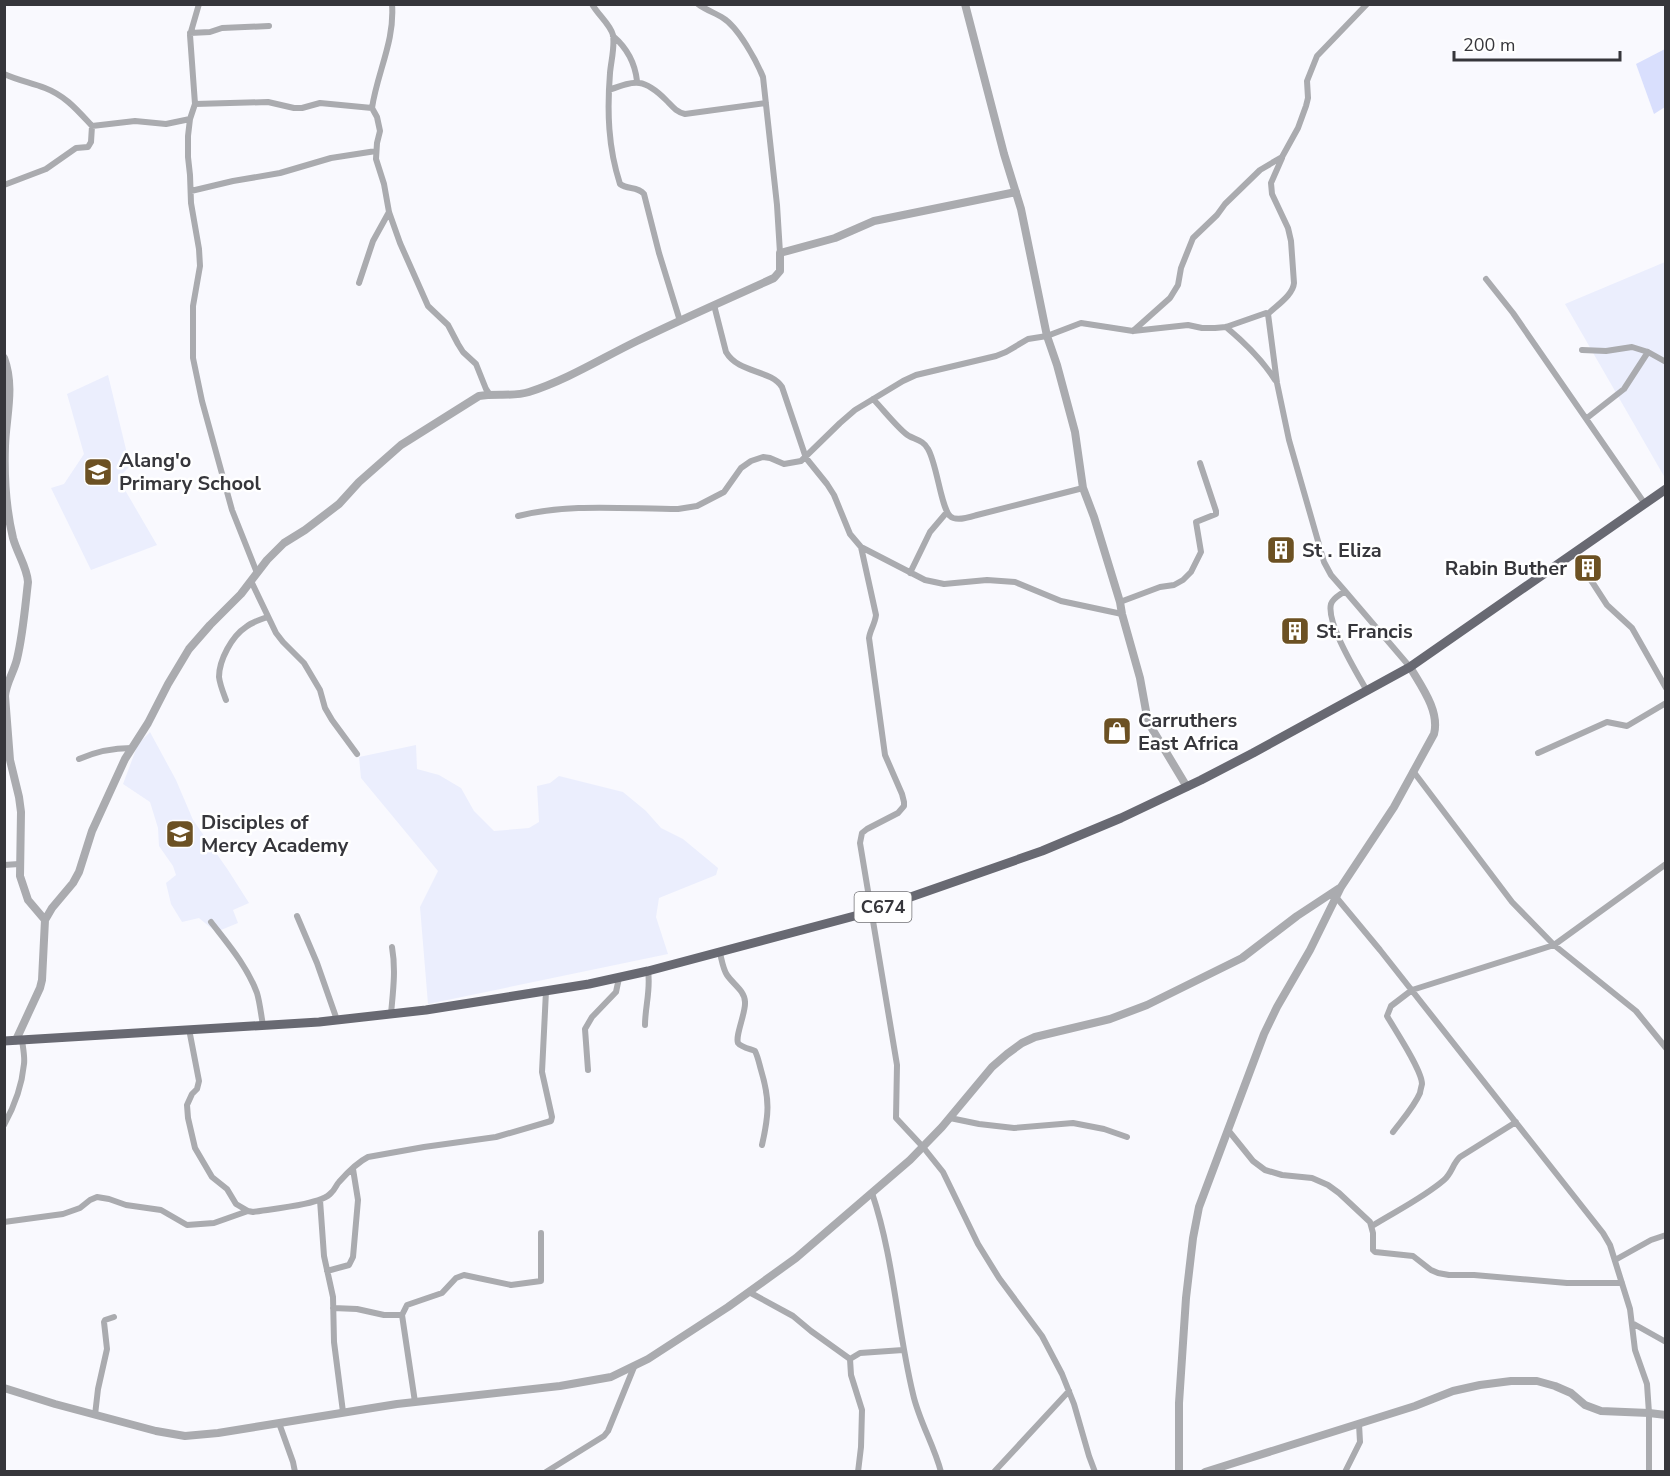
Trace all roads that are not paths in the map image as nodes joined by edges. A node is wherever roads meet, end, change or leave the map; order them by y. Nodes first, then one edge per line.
1 (199, 4) edge
2 (392, 4) edge
3 (592, 4) edge
4 (698, 4) edge
5 (964, 4) edge
6 (1367, 4) edge
7 (269, 26) dead end
8 (190, 33) junction
9 (613, 36) junction
10 (4, 74) edge
11 (637, 81) junction
12 (609, 90) junction
13 (766, 103) junction
14 (195, 104) junction
15 (372, 108) junction
16 (190, 119) junction
17 (92, 126) junction
18 (376, 151) junction
19 (1282, 157) junction
20 (4, 185) edge
21 (191, 191) junction
22 (1016, 192) junction
23 (389, 212) junction
24 (780, 253) junction
25 (1486, 279) dead end
26 (360, 283) dead end
27 (714, 305) junction
28 (1268, 314) junction
29 (680, 321) junction
30 (1226, 327) junction
31 (1133, 331) junction
32 (1047, 336) junction
33 (1582, 350) dead end
34 (1648, 352) junction
35 (4, 358) edge
36 (1665, 362) edge
37 (1277, 383) junction
38 (490, 394) junction
39 (873, 399) junction
40 (1587, 418) junction
41 (806, 458) junction
42 (1200, 463) dead end
43 (1083, 488) junction
44 (1665, 489) edge
45 (6, 494) edge
46 (1645, 504) junction
47 (947, 512) junction
48 (518, 516) dead end
49 (9, 539) edge
50 (861, 547) junction
51 (1574, 554) junction
52 (257, 573) junction
53 (910, 573) junction
54 (251, 582) junction
55 (1344, 591) junction
56 (1120, 602) junction
57 (1122, 614) junction
58 (267, 617) junction
59 (1410, 667) junction
60 (6, 684) edge
61 (1665, 688) edge
62 (1367, 691) junction
63 (226, 700) dead end
64 (1665, 704) edge
65 (131, 748) junction
66 (7, 751) edge
67 (1538, 753) dead end
68 (357, 754) dead end
69 (79, 759) dead end
70 (1413, 771) junction
71 (1187, 787) junction
72 (19, 864) junction
73 (1665, 864) edge
74 (4, 865) edge
75 (1341, 887) junction
76 (1336, 897) junction
77 (872, 911) junction
78 (297, 916) dead end
79 (45, 920) junction
80 (211, 922) dead end
81 (1554, 945) junction
82 (392, 947) dead end
83 (720, 953) junction
84 (648, 971) junction
85 (619, 978) junction
86 (1412, 990) junction
87 (546, 991) junction
88 (391, 1014) junction
89 (337, 1020) junction
90 (263, 1025) junction
91 (645, 1025) dead end
92 (189, 1029) junction
93 (19, 1040) junction
94 (4, 1041) edge
95 (1664, 1045) edge
96 (588, 1070) dead end
97 (950, 1118) junction
98 (1516, 1122) junction
99 (4, 1125) edge
100 (1228, 1130) junction
101 (1393, 1132) dead end
102 (1127, 1137) dead end
103 (762, 1145) dead end
104 (923, 1146) junction
105 (353, 1169) junction
106 (872, 1193) junction
107 (320, 1200) junction
108 (248, 1211) junction
109 (4, 1222) edge
110 (1372, 1226) junction
111 (541, 1233) dead end
112 (1665, 1235) edge
113 (1615, 1260) junction
114 (327, 1271) junction
115 (1622, 1283) junction
116 (749, 1292) junction
117 (333, 1308) junction
118 (402, 1315) junction
119 (114, 1317) dead end
120 (1632, 1323) junction
121 (1665, 1342) edge
122 (903, 1350) junction
123 (850, 1359) junction
124 (634, 1367) junction
125 (4, 1388) edge
126 (1069, 1391) junction
127 (415, 1402) junction
128 (343, 1412) junction
129 (1649, 1413) junction
130 (95, 1415) junction
131 (1665, 1415) edge
132 (279, 1423) junction
133 (1359, 1424) junction
134 (295, 1472) edge
135 (546, 1472) edge
136 (858, 1472) edge
137 (942, 1472) edge
138 (994, 1472) edge
139 (1095, 1472) edge
140 (1179, 1472) edge
141 (1205, 1472) edge
142 (1345, 1472) edge
143 (1649, 1472) edge

1 - 8 street
2 - 15 street
3 - 9 street
4 - 13 street
5 - 22 street
6 - 19 street
7 - 8 street
8 - 14 street
9 - 11 street
9 - 12 street
10 - 17 street
11 - 12 street
11 - 13 street
12 - 29 street
13 - 24 street
14 - 15 street
14 - 16 street
15 - 18 street
16 - 17 street
16 - 21 street
17 - 20 street
18 - 21 street
18 - 23 street
19 - 28 street
19 - 31 street
21 - 52 street
22 - 24 street
22 - 32 street
23 - 26 street
23 - 38 street
24 - 27 street
25 - 40 street
27 - 29 street
27 - 41 street
28 - 30 street
28 - 37 street
29 - 38 street
30 - 31 street
30 - 37 street
31 - 32 street
32 - 39 street
32 - 43 street
33 - 34 street
34 - 36 street
34 - 40 street
35 - 45 street
37 - 55 street
38 - 52 street
39 - 41 street
39 - 47 street
40 - 46 street
41 - 48 street
41 - 50 street
42 - 56 street
43 - 47 street
43 - 56 street
44 - 46 main road, C674
45 - 49 street
46 - 51 main road, C674
47 - 53 street
49 - 60 street
50 - 53 street
50 - 77 street
51 - 59 main road, C674
51 - 61 street
52 - 54 street
53 - 57 street
54 - 58 street
54 - 65 street
55 - 59 street
55 - 62 street
56 - 57 street
57 - 71 street
58 - 63 street
58 - 68 street
59 - 62 main road, C674
59 - 70 street
60 - 66 street
62 - 71 main road, C674
64 - 67 street
65 - 69 street
65 - 79 street
66 - 72 street
70 - 75 street
70 - 81 street
71 - 77 main road, C674
72 - 74 street
72 - 79 street
73 - 81 street
75 - 76 street
75 - 97 street
76 - 86 street
76 - 100 street
77 - 83 main road, C674
77 - 104 street
78 - 89 street
79 - 93 street
80 - 90 street
81 - 86 street
81 - 95 street
82 - 88 street
83 - 84 main road, C674
83 - 103 street
84 - 85 main road, C674
84 - 91 street
85 - 87 main road, C674
85 - 96 street
86 - 98 street
86 - 101 street
87 - 88 main road, C674
87 - 105 street
88 - 89 main road, C674
89 - 90 main road, C674
90 - 92 main road, C674
92 - 93 main road, C674
92 - 108 street
93 - 94 main road, C674
93 - 99 street
97 - 102 street
97 - 104 street
98 - 110 street
98 - 113 street
100 - 110 street
100 - 140 street
104 - 106 street
104 - 126 street
105 - 107 street
105 - 114 street
106 - 116 street
106 - 122 street
107 - 108 street
107 - 114 street
108 - 109 street
110 - 115 street
111 - 118 street
112 - 113 street
113 - 115 street
114 - 117 street
115 - 120 street
116 - 123 street
116 - 124 street
117 - 118 street
117 - 128 street
118 - 127 street
119 - 130 street
120 - 121 street
120 - 129 street
122 - 123 street
122 - 137 street
123 - 136 street
124 - 127 street
124 - 135 street
125 - 130 street
126 - 138 street
126 - 139 street
127 - 128 street
128 - 132 street
129 - 131 street
129 - 133 street
129 - 143 street
130 - 132 street
132 - 134 street
133 - 141 street
133 - 142 street

